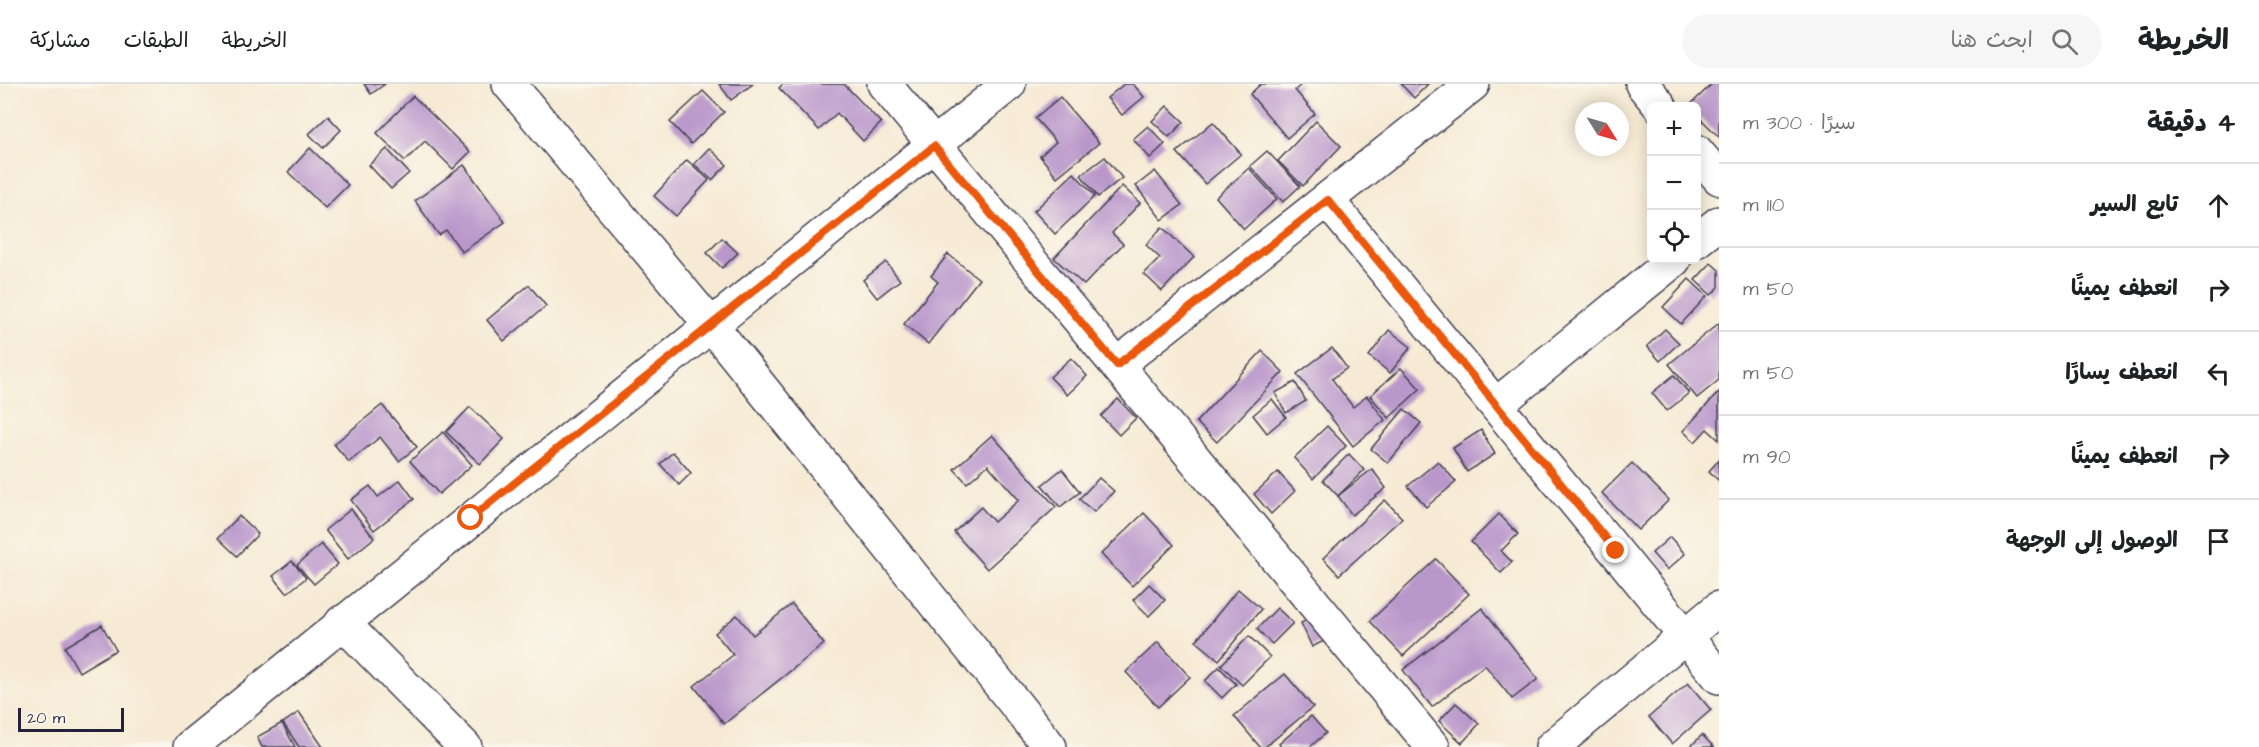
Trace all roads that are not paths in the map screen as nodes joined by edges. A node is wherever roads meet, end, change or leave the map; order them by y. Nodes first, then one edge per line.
1 (509, 84) edge
2 (884, 84) edge
3 (1009, 84) edge
4 (1473, 84) edge
5 (1642, 84) edge
6 (1657, 102) edge
7 (934, 146) junction
8 (1701, 156) edge
9 (1719, 178) edge
10 (1328, 200) junction
11 (1719, 223) edge
12 (1701, 237) edge
13 (1669, 264) edge
14 (711, 325) junction
15 (1117, 365) junction
16 (1496, 405) junction
17 (1719, 608) edge
18 (342, 622) junction
19 (1686, 636) junction
20 (1719, 677) edge
21 (208, 741) edge
22 (465, 747) edge
23 (1050, 747) edge
24 (1433, 747) edge
25 (1552, 747) edge

1 - 14 street
2 - 7 street
3 - 7 street
4 - 10 street
5 - 6 street
7 - 14 street
7 - 15 street
8 - 9 street
10 - 15 street
10 - 16 street
11 - 12 street
13 - 16 street
14 - 18 street
14 - 23 street
15 - 24 street
16 - 19 street
17 - 19 street
18 - 21 street
18 - 22 street
19 - 20 street
19 - 25 street

